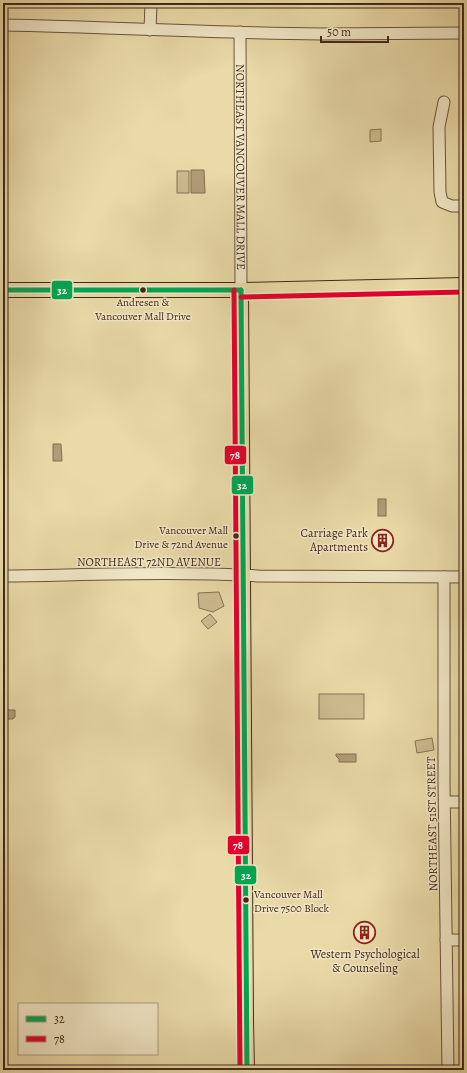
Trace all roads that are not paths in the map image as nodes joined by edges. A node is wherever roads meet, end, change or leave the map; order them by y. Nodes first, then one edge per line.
1 (151, 3) edge
2 (3, 25) edge
3 (150, 30) junction
4 (240, 32) junction
5 (464, 33) edge
6 (444, 102) dead end
7 (464, 206) edge
8 (464, 286) edge
9 (3, 290) edge
10 (241, 290) junction
11 (243, 575) junction
12 (3, 576) edge
13 (444, 577) junction
14 (464, 577) edge
15 (445, 802) junction
16 (464, 802) edge
17 (446, 940) junction
18 (464, 940) edge
19 (247, 1070) edge
20 (448, 1070) edge

1 - 3 street
2 - 3 street
3 - 4 street
4 - 5 street
4 - 10 street, NORTHEAST VANCOUVER MALL DRIVE
6 - 7 street
8 - 10 main road
9 - 10 main road
10 - 11 main road, NORTHEAST VANCOUVER MALL DRIVE
11 - 12 street, NORTHEAST 72ND AVENUE
11 - 13 street, NORTHEAST 72ND AVENUE
11 - 19 main road, NORTHEAST VANCOUVER MALL DRIVE
13 - 14 street, NORTHEAST 72ND AVENUE
13 - 15 street, NORTHEAST 51ST STREET
15 - 16 street
15 - 17 street, NORTHEAST 51ST STREET
17 - 18 street
17 - 20 street, NORTHEAST 51ST STREET

